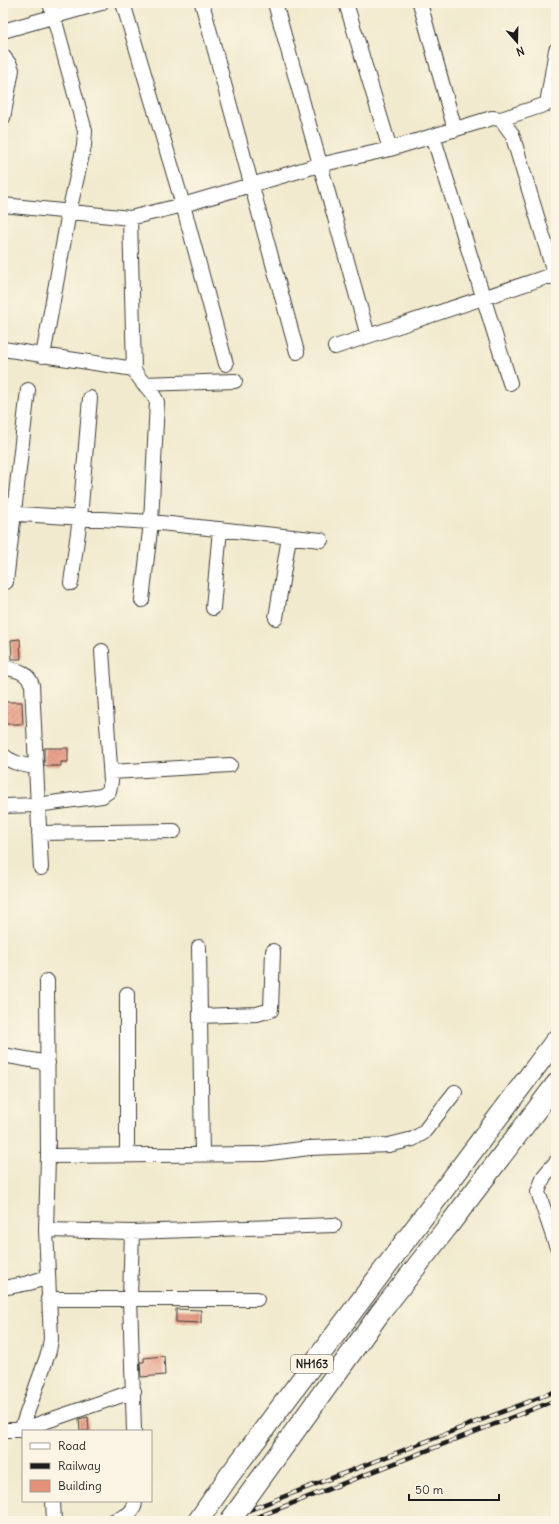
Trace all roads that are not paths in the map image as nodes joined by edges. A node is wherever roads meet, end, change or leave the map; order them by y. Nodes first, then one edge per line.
1 (50, 3) edge
2 (101, 3) edge
3 (123, 3) edge
4 (202, 3) edge
5 (275, 3) edge
6 (346, 3) edge
7 (420, 3) edge
8 (53, 17) junction
9 (3, 31) edge
10 (556, 50) edge
11 (3, 56) edge
12 (552, 103) edge
13 (3, 118) edge
14 (501, 119) junction
15 (455, 130) junction
16 (433, 136) junction
17 (390, 149) junction
18 (319, 165) junction
19 (252, 186) junction
20 (3, 205) edge
21 (184, 205) junction
22 (69, 212) junction
23 (130, 218) junction
24 (555, 277) edge
25 (483, 298) junction
26 (368, 336) junction
27 (335, 347) dead end
28 (3, 349) edge
29 (297, 352) dead end
30 (43, 356) junction
31 (226, 364) dead end
32 (134, 369) junction
33 (235, 381) dead end
34 (510, 383) dead end
35 (143, 384) junction
36 (28, 390) dead end
37 (90, 398) dead end
38 (9, 513) edge
39 (80, 518) junction
40 (151, 522) junction
41 (220, 529) junction
42 (289, 537) junction
43 (321, 540) dead end
44 (6, 582) dead end
45 (71, 583) dead end
46 (142, 600) dead end
47 (213, 608) dead end
48 (276, 618) dead end
49 (102, 651) dead end
50 (3, 667) edge
51 (3, 755) edge
52 (230, 765) dead end
53 (35, 767) junction
54 (111, 772) junction
55 (37, 805) junction
56 (3, 806) edge
57 (174, 831) dead end
58 (39, 832) junction
59 (41, 868) dead end
60 (199, 947) dead end
61 (273, 952) dead end
62 (47, 981) dead end
63 (127, 994) dead end
64 (200, 1016) junction
65 (556, 1040) edge
66 (3, 1056) edge
67 (48, 1063) junction
68 (556, 1084) edge
69 (455, 1092) dead end
70 (127, 1154) junction
71 (202, 1154) junction
72 (48, 1156) junction
73 (556, 1162) edge
74 (334, 1225) dead end
75 (46, 1230) junction
76 (132, 1232) junction
77 (556, 1245) edge
78 (48, 1277) junction
79 (3, 1288) edge
80 (130, 1298) junction
81 (48, 1299) junction
82 (257, 1299) dead end
83 (134, 1391) junction
84 (51, 1425) edge
85 (3, 1430) edge
86 (21, 1430) junction
87 (134, 1430) edge
88 (53, 1502) edge
89 (135, 1502) edge
90 (54, 1521) edge
91 (113, 1521) edge
92 (198, 1521) edge
93 (230, 1521) edge

1 - 8 street
2 - 8 street
3 - 21 street
4 - 19 street
5 - 18 street
6 - 17 street
7 - 15 street
8 - 9 street
8 - 22 street
10 - 12 street
11 - 13 street
12 - 14 street
14 - 15 street
14 - 24 street
15 - 16 street
16 - 17 street
16 - 25 street
17 - 18 street
18 - 19 street
18 - 26 street
19 - 21 street
19 - 29 street
20 - 22 street
21 - 23 street
21 - 31 street
22 - 23 street
22 - 30 street
23 - 32 street
24 - 25 street
25 - 26 street
25 - 34 street
26 - 27 street
28 - 30 street
30 - 32 street
32 - 35 street
33 - 35 street
35 - 40 street
36 - 38 street
37 - 39 street
38 - 39 street
38 - 44 street
39 - 40 street
39 - 45 street
40 - 41 street
40 - 46 street
41 - 42 street
41 - 47 street
42 - 43 street
42 - 48 street
49 - 54 street
50 - 53 street
51 - 53 street
52 - 54 street
53 - 55 street
54 - 55 street
55 - 56 street
55 - 58 street
57 - 58 street
58 - 59 street
60 - 64 street
61 - 64 street
62 - 67 street
63 - 70 street
64 - 71 street
65 - 92 highway, NH163
66 - 67 street
67 - 72 street
68 - 93 highway, NH163, bridge
69 - 71 street
70 - 71 street
70 - 72 street
72 - 75 street
73 - 77 street
74 - 76 street
75 - 76 street
75 - 78 street
76 - 80 street
78 - 79 street
78 - 81 street
80 - 81 street
80 - 82 street
80 - 83 street
81 - 86 street
83 - 84 street
83 - 87 street
84 - 86 street
85 - 86 street
88 - 90 street
89 - 91 street

